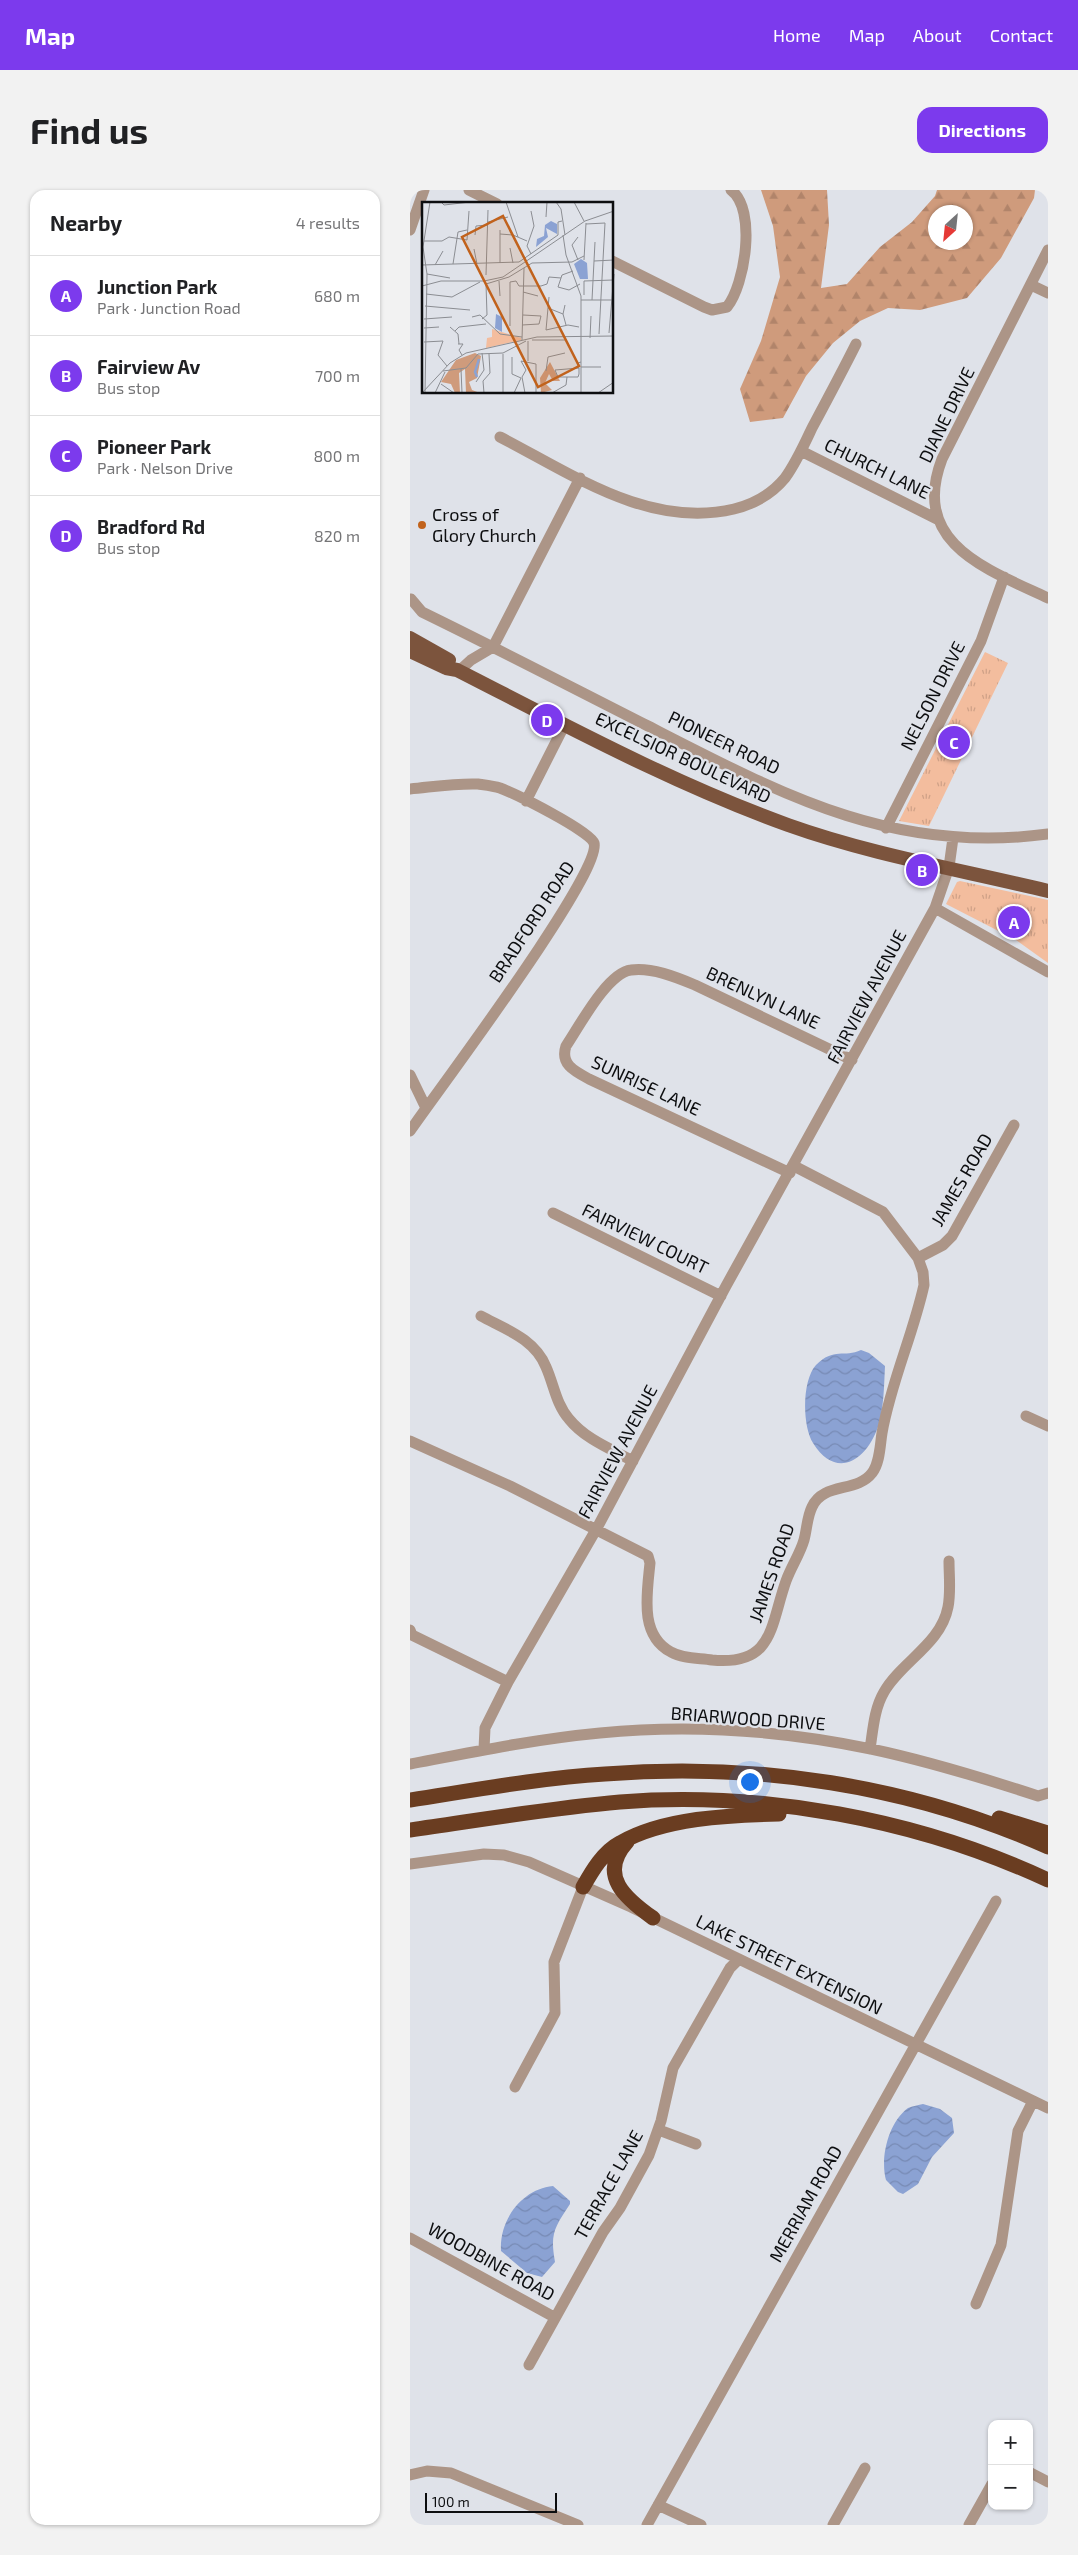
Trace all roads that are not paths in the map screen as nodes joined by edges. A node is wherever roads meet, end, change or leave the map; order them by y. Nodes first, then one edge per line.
1 (424, 190) edge
2 (469, 190) edge
3 (732, 190) edge
4 (493, 202) edge
5 (410, 230) edge
6 (1048, 250) edge
7 (614, 262) edge
8 (1031, 285) junction
9 (1048, 293) edge
10 (856, 344) dead end
11 (500, 437) dead end
12 (801, 451) junction
13 (580, 478) junction
14 (937, 519) junction
15 (1004, 577) junction
16 (1048, 598) edge
17 (411, 599) edge
18 (410, 638) edge
19 (494, 647) junction
20 (410, 651) edge
21 (458, 671) junction
22 (566, 724) junction
23 (410, 789) edge
24 (526, 801) junction
25 (886, 828) junction
26 (1048, 834) edge
27 (953, 838) junction
28 (949, 867) junction
29 (1048, 892) edge
30 (935, 908) junction
31 (656, 972) joint
32 (1048, 972) edge
33 (852, 1060) junction
34 (410, 1075) edge
35 (426, 1108) junction
36 (1014, 1125) dead end
37 (410, 1132) edge
38 (792, 1169) junction
39 (553, 1213) dead end
40 (918, 1258) junction
41 (721, 1296) junction
42 (481, 1316) dead end
43 (1026, 1416) dead end
44 (1048, 1426) edge
45 (410, 1441) edge
46 (633, 1461) junction
47 (597, 1528) junction
48 (949, 1561) dead end
49 (410, 1630) edge
50 (508, 1682) junction
51 (870, 1748) junction
52 (484, 1749) junction
53 (410, 1764) edge
54 (874, 1791) junction
55 (1048, 1793) edge
56 (410, 1800) edge
57 (868, 1821) junction
58 (410, 1830) edge
59 (1048, 1833) edge
60 (634, 1836) junction
61 (1048, 1847) edge
62 (410, 1864) edge
63 (1048, 1880) edge
64 (583, 1887) junction
65 (996, 1901) dead end
66 (653, 1918) junction
67 (738, 1960) junction
68 (915, 2044) junction
69 (515, 2087) dead end
70 (1033, 2101) junction
71 (1048, 2108) edge
72 (659, 2130) junction
73 (696, 2144) dead end
74 (410, 2238) edge
75 (976, 2304) dead end
76 (554, 2317) junction
77 (529, 2365) dead end
78 (865, 2468) dead end
79 (1033, 2474) edge
80 (410, 2475) edge
81 (1048, 2482) edge
82 (988, 2491) edge
83 (658, 2505) junction
84 (578, 2525) edge
85 (647, 2525) edge
86 (701, 2525) edge
87 (833, 2525) edge
88 (969, 2525) edge

1 - 5 street
2 - 4 street
3 - 7 street
6 - 8 street, DIANE DRIVE
8 - 9 street
8 - 14 street, DIANE DRIVE
10 - 12 street, CHURCH LANE
11 - 13 street, CHURCH LANE
12 - 13 street, CHURCH LANE
12 - 14 street, CHURCH LANE
13 - 19 street
14 - 15 street, DIANE DRIVE
15 - 16 street, DIANE DRIVE
15 - 25 street, NELSON DRIVE
17 - 19 street, PIONEER ROAD
18 - 21 main road, EXCELSIOR BOULEVARD
19 - 21 street
19 - 25 street, PIONEER ROAD
20 - 21 main road, EXCELSIOR BOULEVARD
21 - 22 main road, EXCELSIOR BOULEVARD
22 - 24 street
22 - 28 main road, EXCELSIOR BOULEVARD
23 - 24 street, BRADFORD ROAD
24 - 35 street, BRADFORD ROAD
25 - 27 street, PIONEER ROAD
26 - 27 street, PIONEER ROAD
27 - 28 street, FAIRVIEW AVENUE
28 - 29 main road, EXCELSIOR BOULEVARD
28 - 30 street, FAIRVIEW AVENUE
30 - 32 street
30 - 33 street, FAIRVIEW AVENUE
31 - 33 street, BRENLYN LANE
31 - 38 street, SUNRISE LANE
33 - 38 street, FAIRVIEW AVENUE
34 - 35 street
35 - 37 street, BRADFORD ROAD
36 - 40 street, JAMES ROAD
38 - 40 street, SUNRISE LANE
38 - 41 street, FAIRVIEW AVENUE
39 - 41 street, FAIRVIEW COURT
40 - 47 street, JAMES ROAD
41 - 46 street, FAIRVIEW AVENUE
42 - 46 street
43 - 44 street
45 - 47 street, JAMES ROAD
46 - 47 street, FAIRVIEW AVENUE
47 - 50 street, FAIRVIEW AVENUE
48 - 51 street
49 - 50 street
50 - 52 street, FAIRVIEW AVENUE
51 - 52 street, BRIARWOOD DRIVE
51 - 55 street, BRIARWOOD DRIVE
52 - 53 street, BRIARWOOD DRIVE
54 - 56 highway
54 - 59 highway
54 - 61 highway
57 - 58 highway
57 - 60 highway
57 - 63 highway
60 - 64 highway
60 - 66 highway
62 - 64 street, LAKE STREET EXTENSION
64 - 66 street, LAKE STREET EXTENSION
64 - 69 street
65 - 68 street, MERRIAM ROAD
66 - 67 street, LAKE STREET EXTENSION
67 - 68 street, LAKE STREET EXTENSION
67 - 72 street, TERRACE LANE
68 - 70 street, LAKE STREET EXTENSION
68 - 83 street, MERRIAM ROAD
70 - 71 street, LAKE STREET EXTENSION
70 - 75 street
72 - 73 street
72 - 76 street, TERRACE LANE
74 - 76 street, WOODBINE ROAD
76 - 77 street, TERRACE LANE
78 - 87 street
79 - 81 street
80 - 84 street
82 - 88 street
83 - 85 street, MERRIAM ROAD
83 - 86 street

